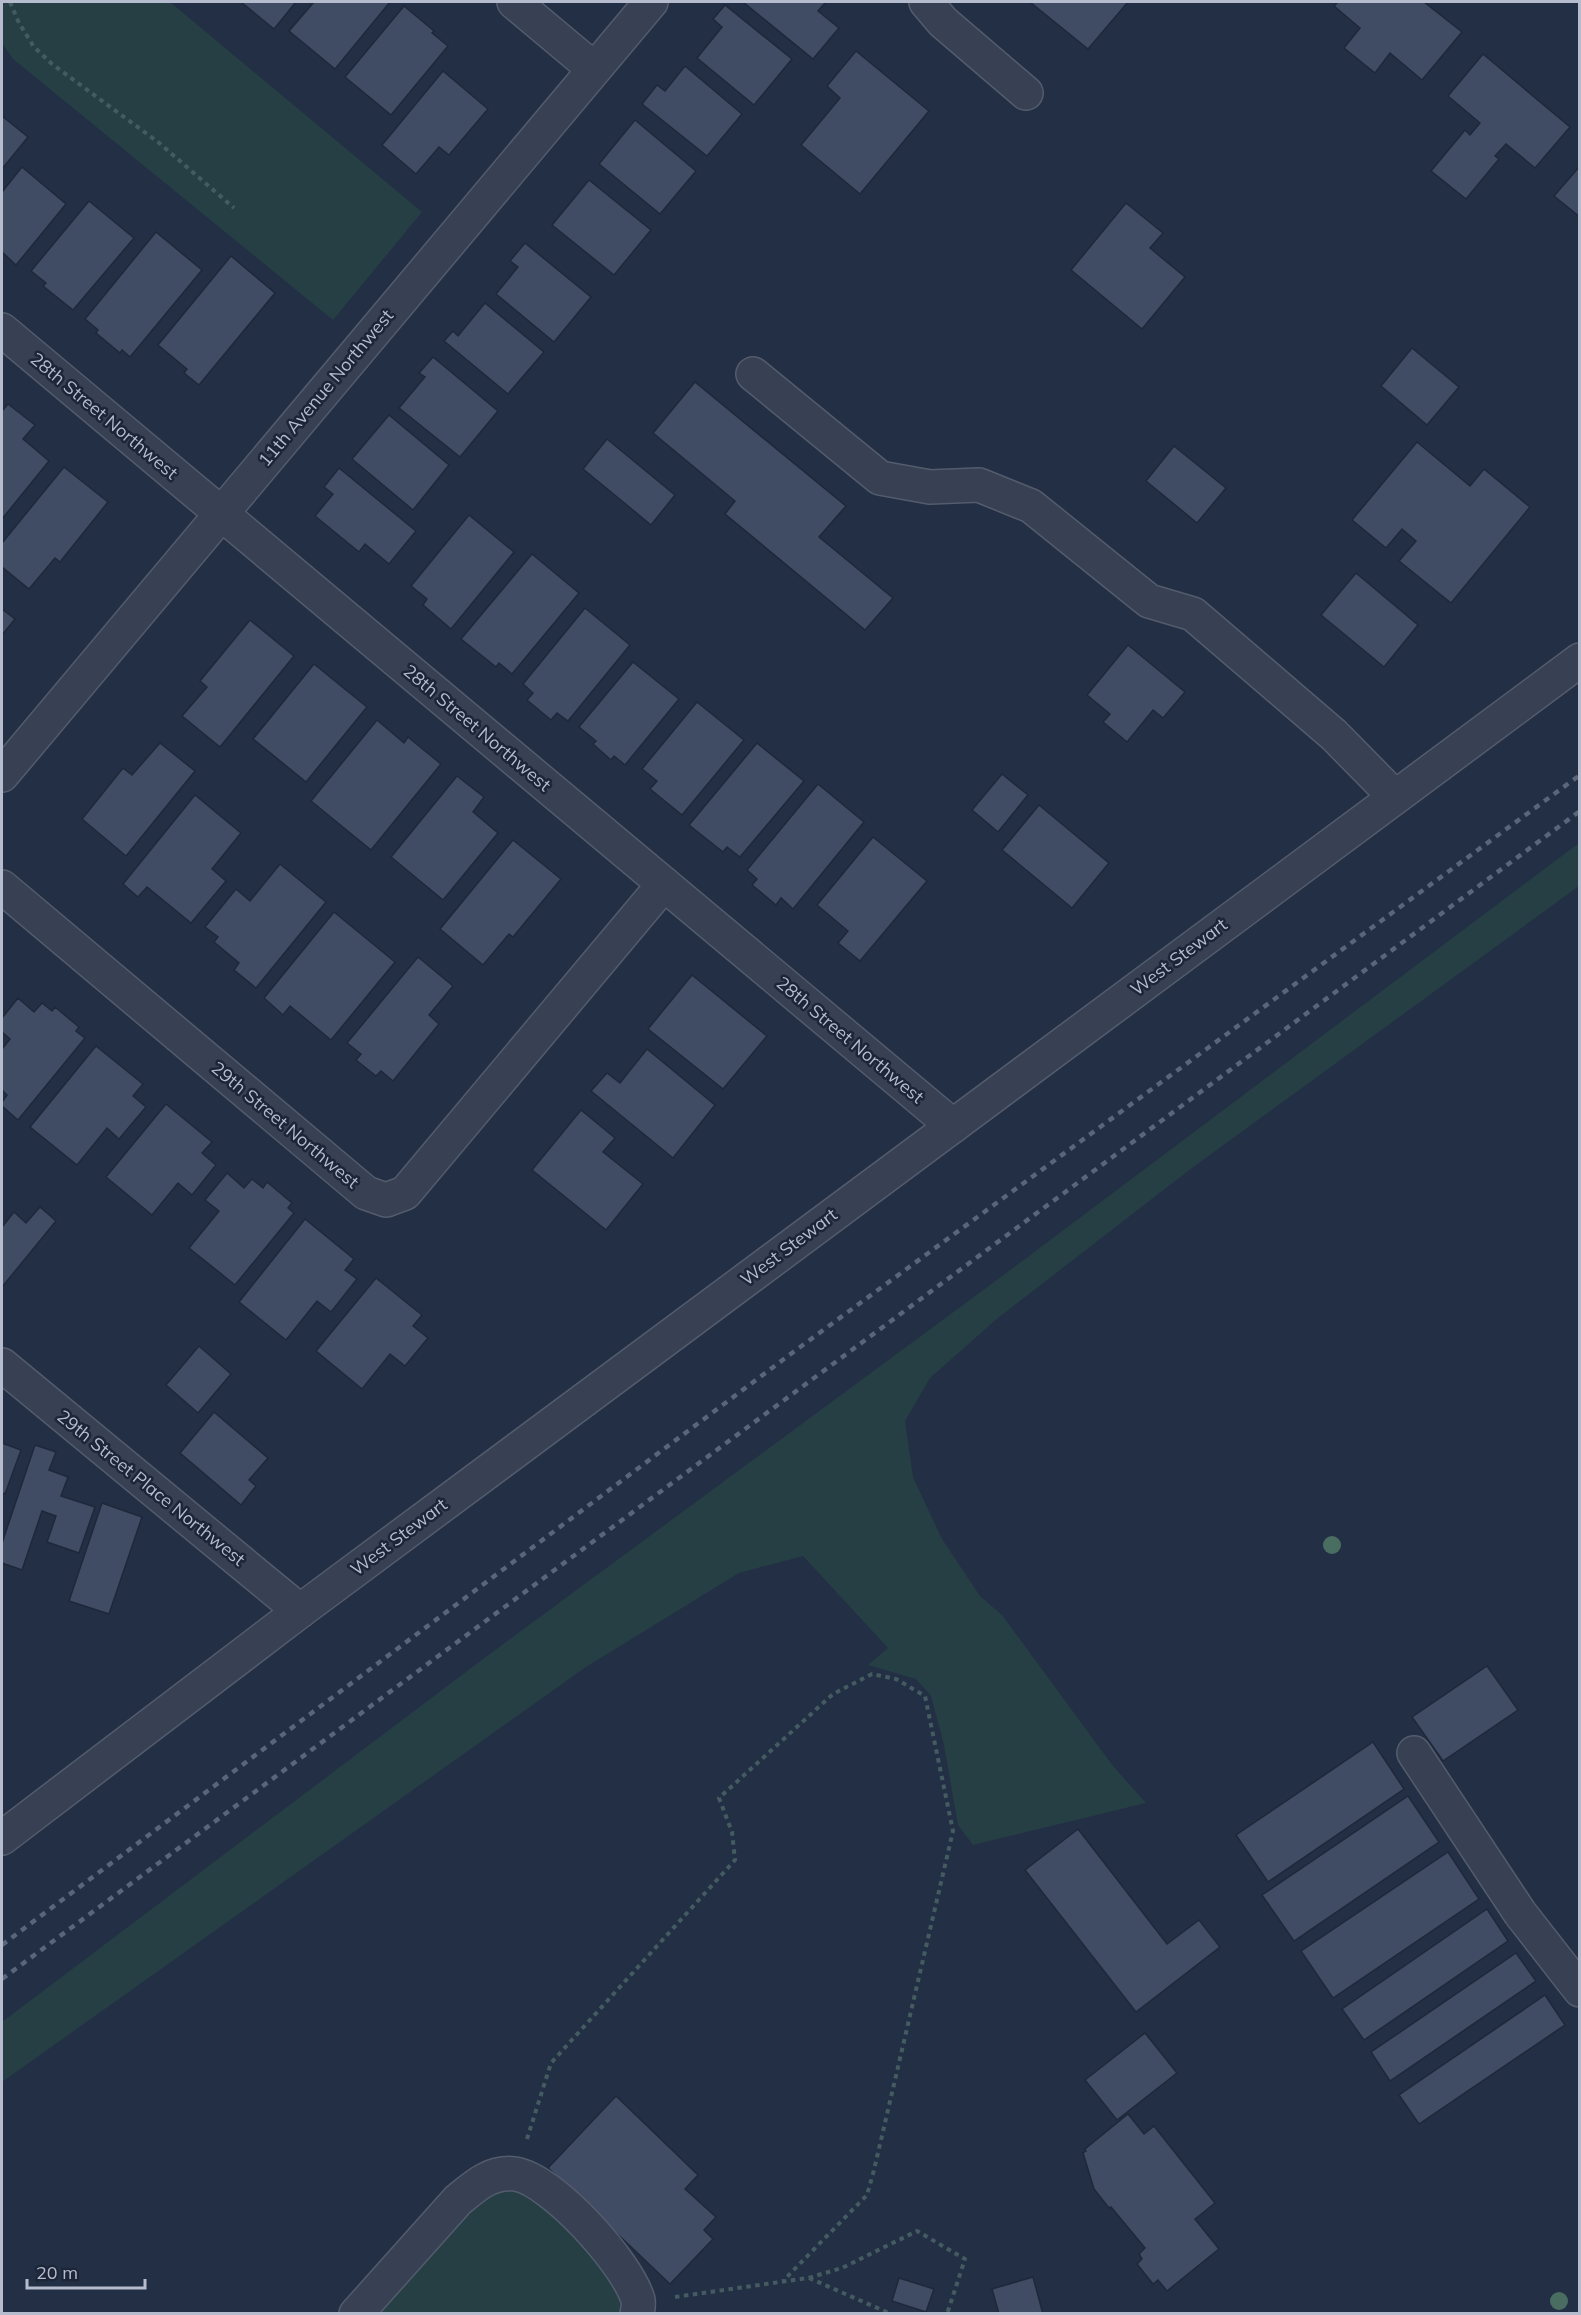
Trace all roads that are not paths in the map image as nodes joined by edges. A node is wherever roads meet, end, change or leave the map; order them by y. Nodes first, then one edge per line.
1 (514, 2) edge
2 (651, 2) edge
3 (926, 2) edge
4 (594, 69) junction
5 (1026, 93) dead end
6 (2, 330) edge
7 (753, 374) dead end
8 (220, 513) junction
9 (1580, 660) edge
10 (2, 775) edge
11 (1395, 797) junction
12 (664, 884) junction
13 (2, 887) edge
14 (953, 1126) junction
15 (2, 1365) edge
16 (300, 1611) junction
17 (1414, 1754) dead end
18 (2, 1838) edge
19 (1580, 1990) edge
20 (638, 2308) edge
21 (356, 2313) edge

1 - 4 street
2 - 4 street, 11th Avenue Northwest
3 - 5 street
4 - 8 street, 11th Avenue Northwest
6 - 8 street, 28th Street Northwest
7 - 11 street
8 - 10 street, 11th Avenue Northwest
8 - 12 street, 28th Street Northwest
9 - 11 street, West Stewart
11 - 14 street, West Stewart
12 - 13 street, 29th Street Northwest
12 - 14 street, 28th Street Northwest
14 - 16 street, West Stewart
15 - 16 street, 29th Street Place Northwest
16 - 18 street, West Stewart
17 - 19 street
20 - 21 street

